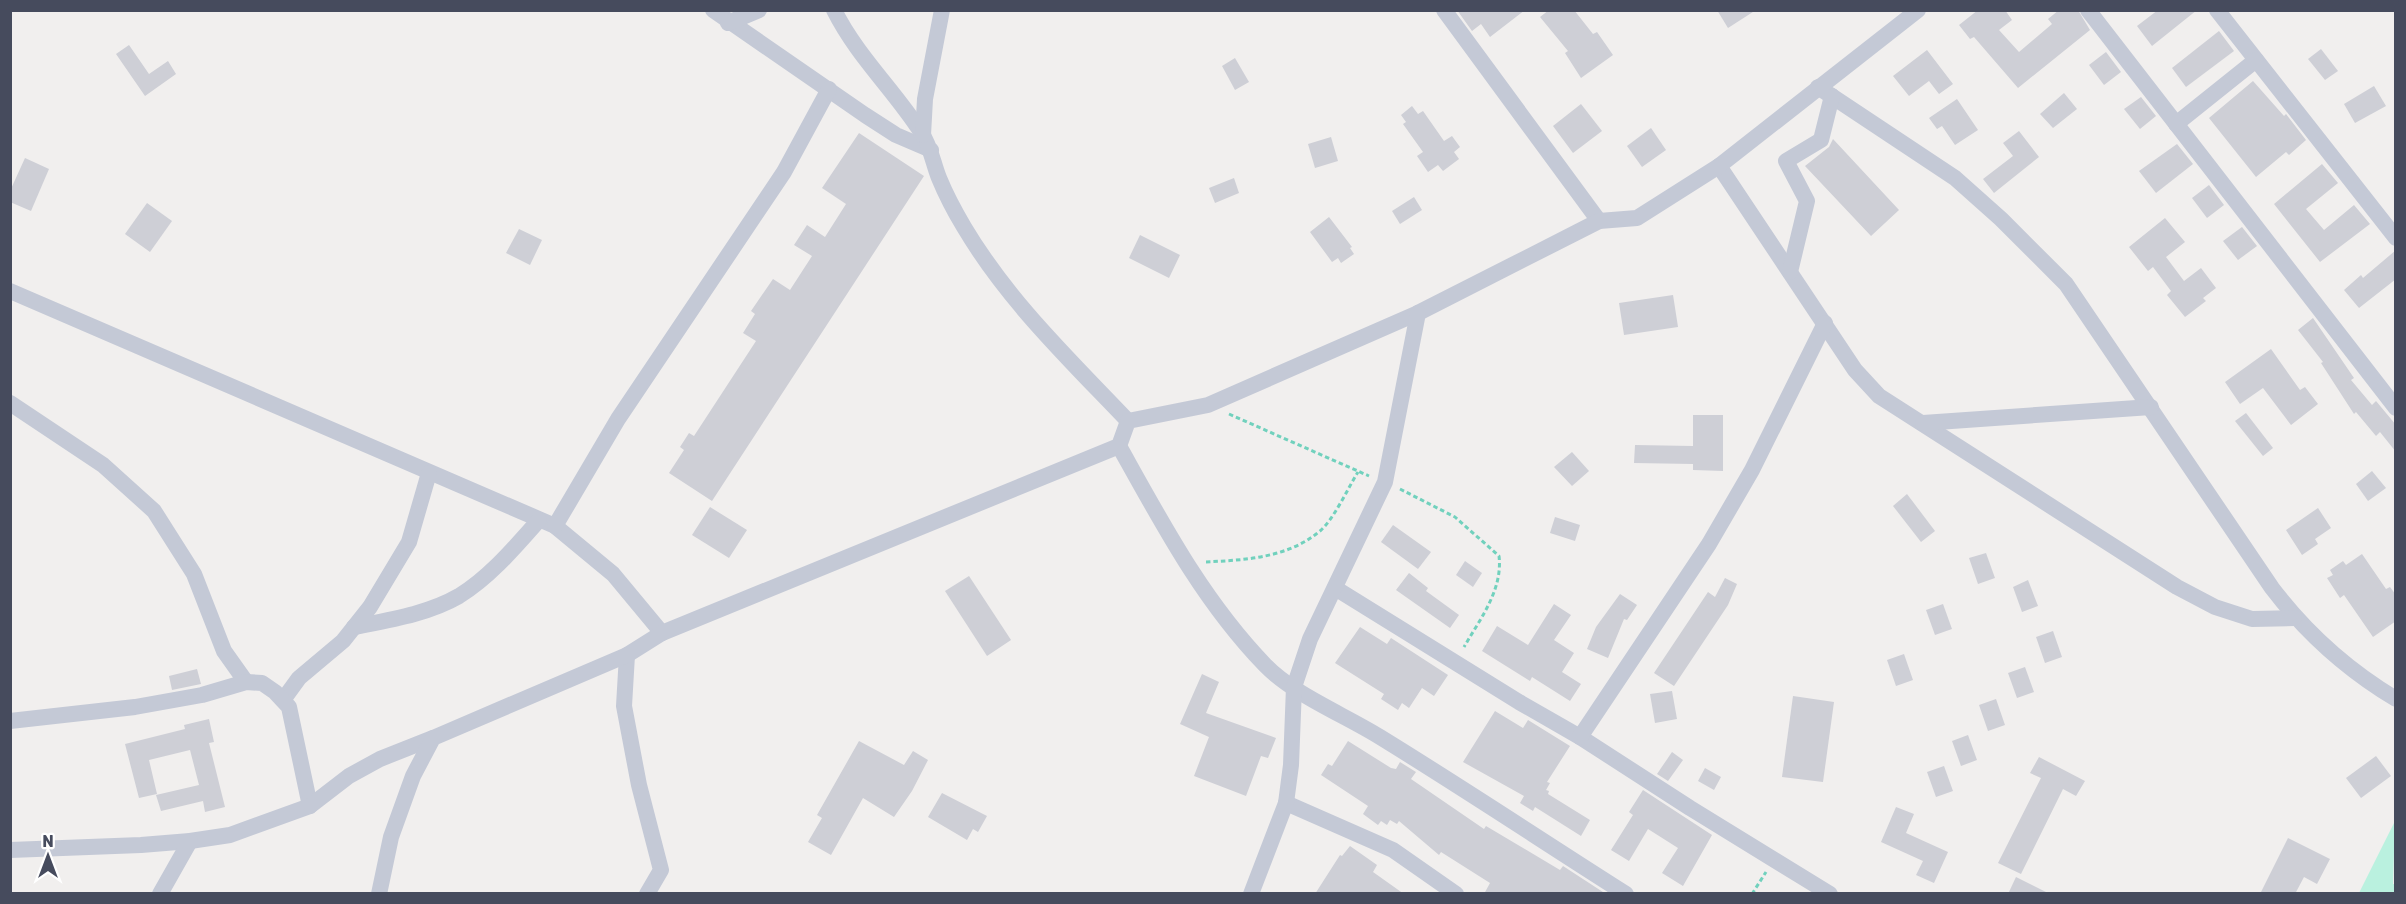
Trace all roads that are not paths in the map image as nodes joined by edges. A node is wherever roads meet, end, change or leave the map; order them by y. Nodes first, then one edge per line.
1 (713, 10) edge
2 (759, 10) edge
3 (942, 10) edge
4 (1444, 10) edge
5 (1918, 10) edge
6 (2088, 10) edge
7 (2217, 10) edge
8 (837, 13) edge
9 (728, 23) junction
10 (2256, 60) junction
11 (829, 89) junction
12 (1825, 92) junction
13 (2176, 124) junction
14 (927, 142) junction
15 (1719, 166) junction
16 (1599, 221) junction
17 (2396, 238) edge
18 (1790, 272) junction
19 (10, 291) edge
20 (1418, 314) junction
21 (1825, 323) junction
22 (10, 403) edge
23 (2151, 407) junction
24 (2396, 408) edge
25 (1128, 421) junction
26 (1922, 423) junction
27 (1119, 446) junction
28 (429, 473) junction
29 (547, 523) junction
30 (1335, 588) junction
31 (2294, 618) junction
32 (354, 627) junction
33 (662, 633) junction
34 (627, 655) junction
35 (246, 682) junction
36 (1294, 687) junction
37 (2396, 699) edge
38 (283, 700) junction
39 (10, 721) edge
40 (1580, 737) junction
41 (433, 738) junction
42 (1286, 804) junction
43 (310, 806) junction
44 (190, 842) junction
45 (10, 850) edge
46 (160, 894) edge
47 (379, 894) edge
48 (647, 894) edge
49 (1251, 894) edge
50 (1456, 894) edge
51 (1626, 894) edge
52 (1830, 894) edge

1 - 9 street
2 - 9 street
3 - 14 street
4 - 16 street
5 - 12 street
6 - 13 street
7 - 10 street
8 - 14 street
9 - 11 street
10 - 13 street
10 - 17 street
11 - 14 street
11 - 29 street
12 - 15 street
12 - 18 street
12 - 23 street
13 - 24 street
14 - 25 street
15 - 16 street
15 - 18 street
16 - 20 street
18 - 21 street
19 - 28 street
20 - 25 street
20 - 30 street
21 - 26 street
21 - 40 street
22 - 35 street
23 - 26 street
23 - 31 street
25 - 27 street
26 - 31 street
27 - 33 street
27 - 36 street
28 - 29 street
28 - 32 street
29 - 32 street
29 - 33 street
30 - 36 street
30 - 40 street
31 - 37 street
32 - 38 street
33 - 34 street
34 - 41 street
34 - 48 street
35 - 38 street
35 - 39 street
36 - 42 street
36 - 51 street
38 - 43 street
40 - 52 street
41 - 43 street
41 - 47 street
42 - 49 street
42 - 50 street
43 - 44 street
44 - 45 street
44 - 46 street

